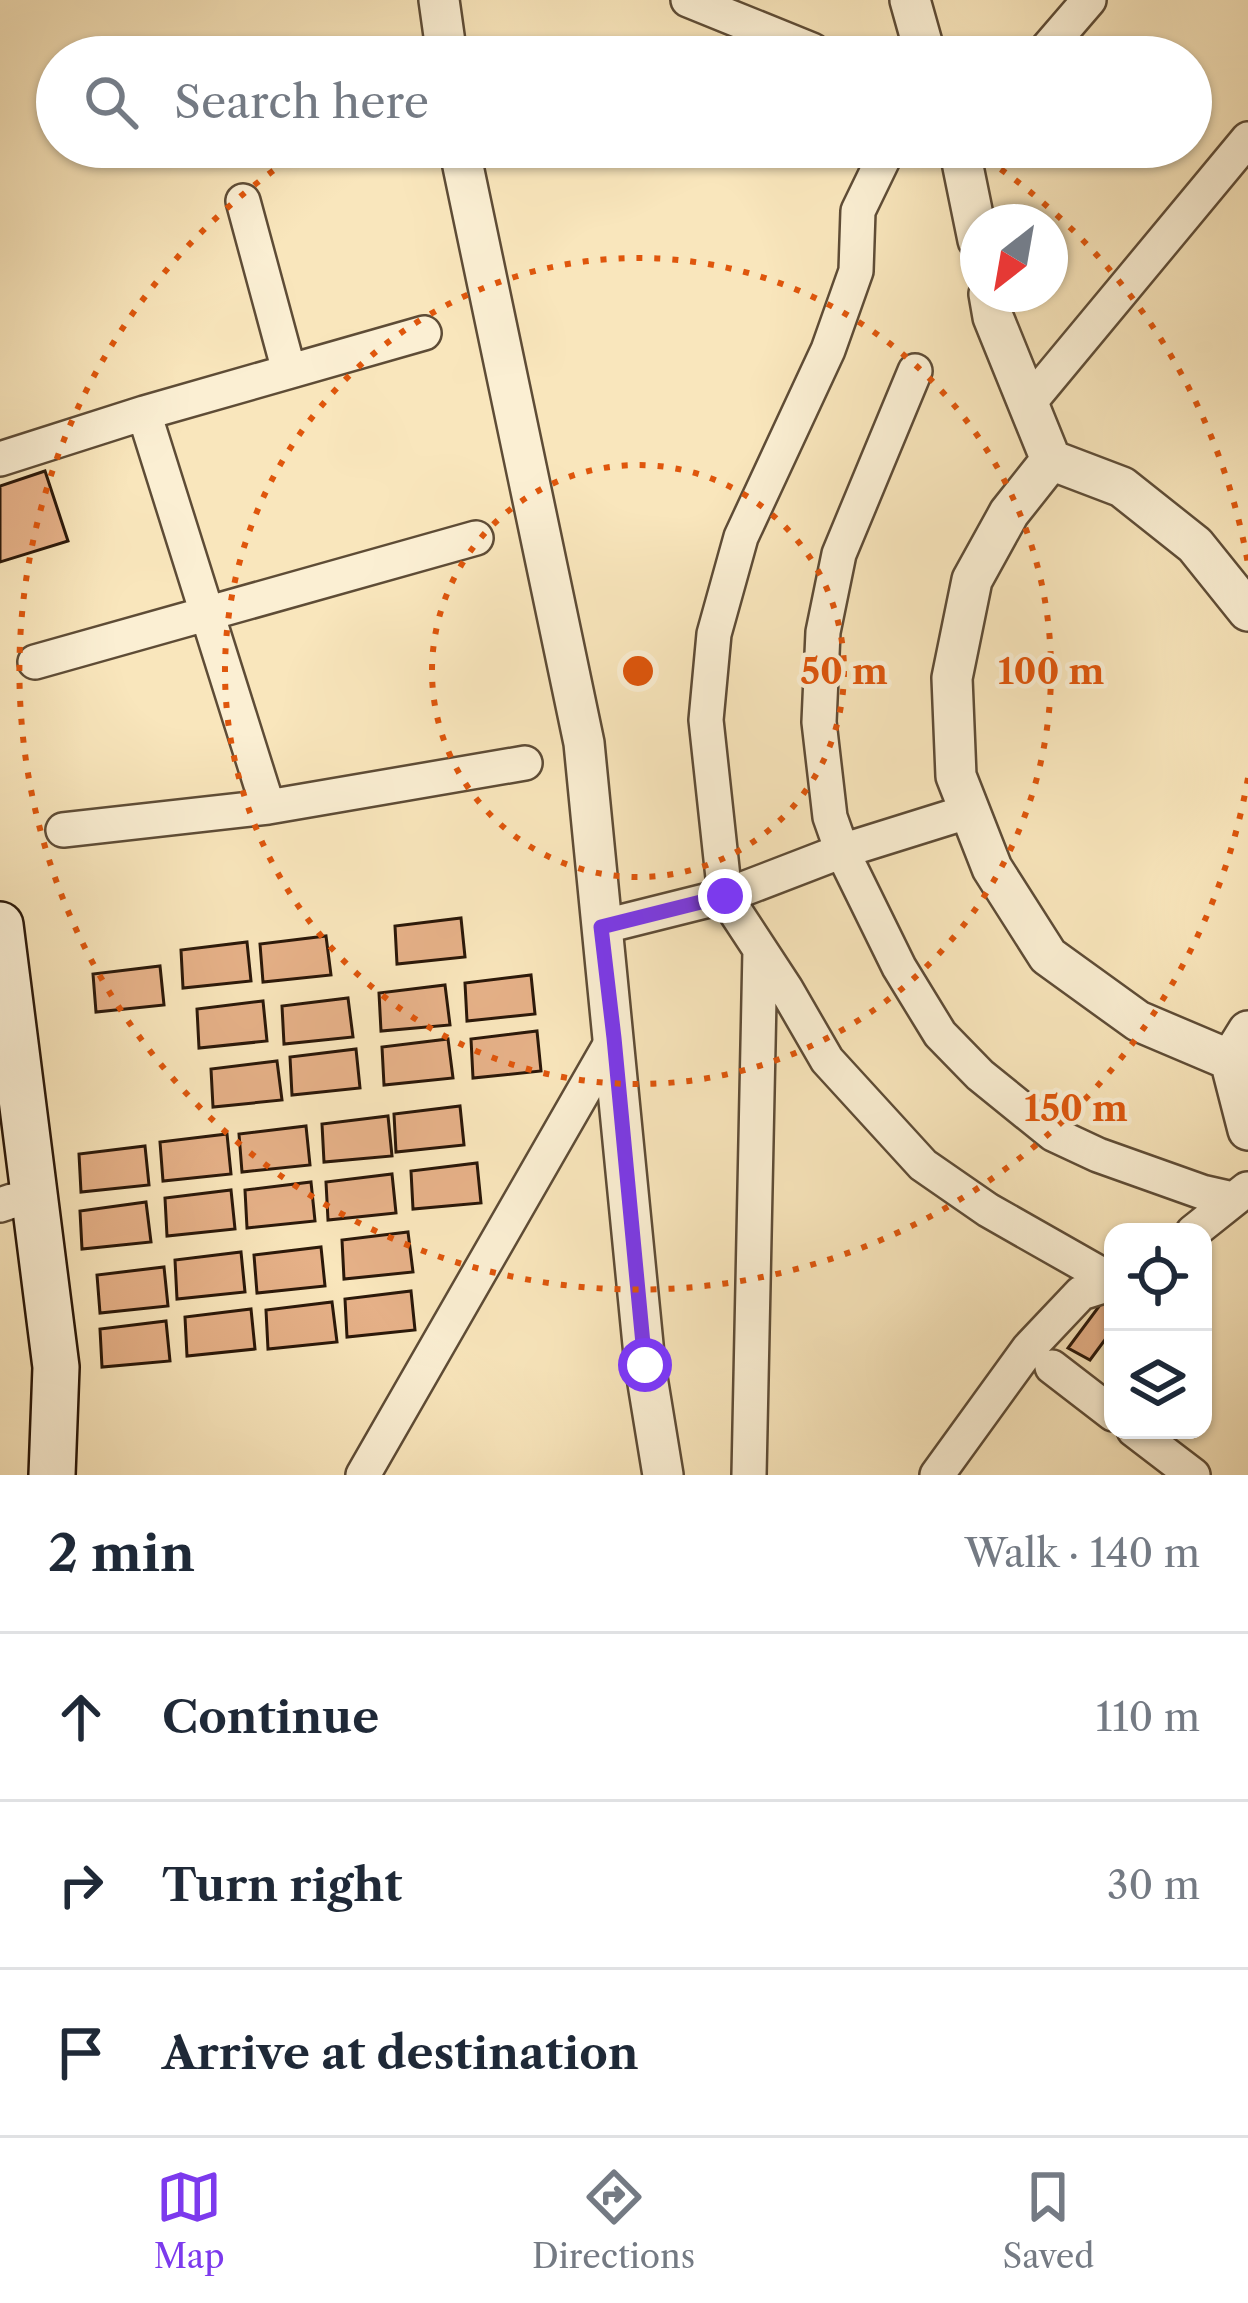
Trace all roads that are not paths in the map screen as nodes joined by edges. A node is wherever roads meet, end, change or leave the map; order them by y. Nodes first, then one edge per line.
1 (439, 0) edge
2 (688, 0) edge
3 (910, 0) edge
4 (1089, 0) edge
5 (444, 36) edge
6 (779, 36) edge
7 (920, 36) edge
8 (1058, 36) edge
9 (1248, 139) edge
10 (463, 168) edge
11 (879, 168) edge
12 (965, 168) edge
13 (243, 201) dead end
14 (971, 204) edge
15 (993, 312) edge
16 (424, 333) dead end
17 (915, 370) dead end
18 (290, 371) junction
19 (1028, 404) junction
20 (144, 413) junction
21 (0, 459) edge
22 (1051, 460) junction
23 (476, 538) dead end
24 (1248, 611) edge
25 (208, 616) junction
26 (35, 662) dead end
27 (526, 763) dead end
28 (268, 807) junction
29 (970, 811) junction
30 (62, 830) dead end
31 (842, 851) junction
32 (725, 896) junction
33 (0, 925) edge
34 (601, 927) junction
35 (760, 950) junction
36 (614, 1038) junction
37 (1239, 1046) edge
38 (0, 1100) edge
39 (1248, 1130) edge
40 (1241, 1194) edge
41 (6, 1203) edge
42 (1204, 1223) edge
43 (1104, 1277) edge
44 (1104, 1285) edge
45 (1052, 1367) dead end
46 (1104, 1407) edge
47 (1146, 1439) edge
48 (30, 1475) edge
49 (52, 1475) edge
50 (363, 1475) edge
51 (663, 1475) edge
52 (749, 1475) edge
53 (937, 1475) edge
54 (1193, 1475) edge

1 - 5 street
2 - 6 street
3 - 7 street
4 - 8 street
9 - 19 street
10 - 34 street
11 - 32 street
12 - 14 street
13 - 18 street
15 - 19 street
16 - 18 street
17 - 31 street
18 - 20 street
19 - 22 street
20 - 21 street
20 - 25 street
22 - 24 street
22 - 29 street
23 - 25 street
25 - 26 street
25 - 28 street
27 - 28 street
28 - 30 street
29 - 31 street
29 - 37 street
31 - 32 street
31 - 40 street
32 - 34 street
32 - 35 street
33 - 49 main road
34 - 36 street
35 - 43 street
35 - 52 street
36 - 50 street
36 - 51 street
37 - 39 street
38 - 41 main road
40 - 42 street
41 - 48 main road
44 - 53 street
45 - 46 street
47 - 54 street

